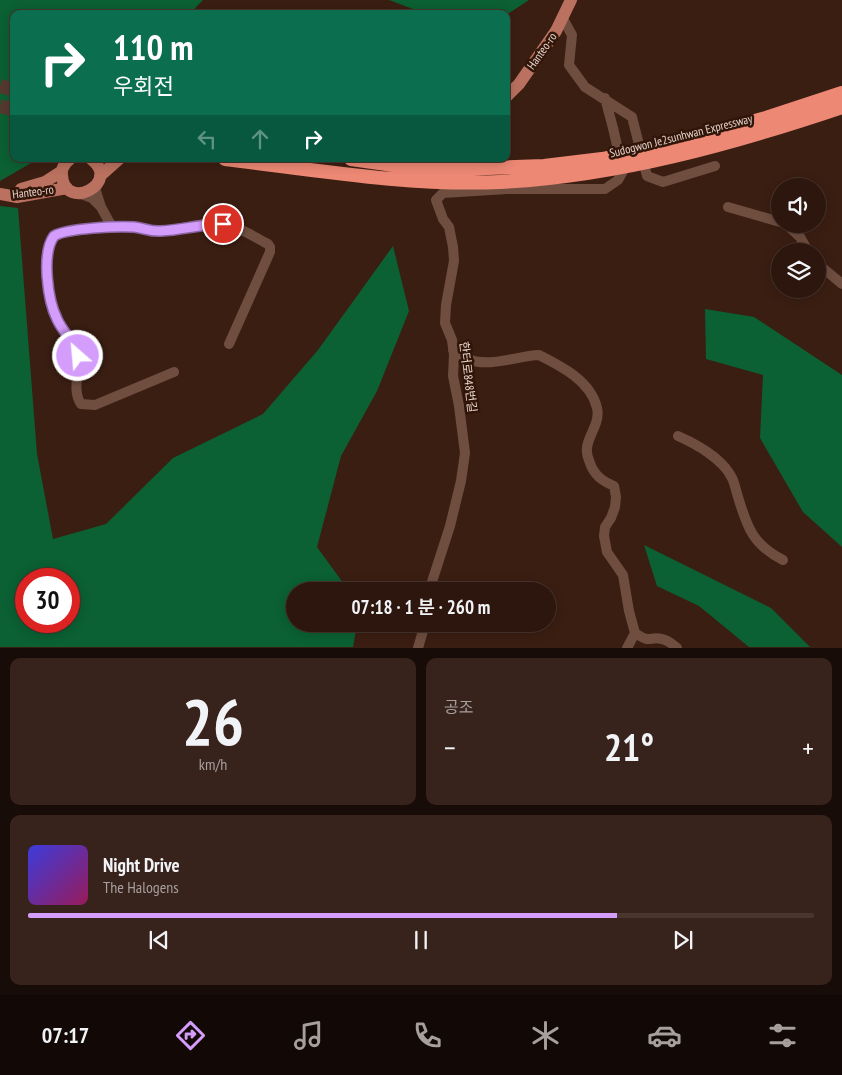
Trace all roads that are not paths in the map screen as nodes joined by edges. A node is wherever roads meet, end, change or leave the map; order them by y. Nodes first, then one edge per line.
1 (571, 0) edge
2 (562, 17) junction
3 (510, 93) edge
4 (842, 93) edge
5 (604, 98) junction
6 (842, 107) edge
7 (650, 155) junction
8 (67, 162) edge
9 (94, 162) edge
10 (116, 162) edge
11 (249, 162) edge
12 (372, 162) edge
13 (601, 165) junction
14 (715, 166) dead end
15 (62, 172) junction
16 (100, 176) junction
17 (67, 188) junction
18 (95, 188) junction
19 (0, 193) edge
20 (82, 194) junction
21 (101, 207) junction
22 (728, 207) dead end
23 (771, 219) edge
24 (112, 227) junction
25 (796, 233) edge
26 (803, 243) edge
27 (826, 271) edge
28 (842, 284) edge
29 (229, 344) dead end
30 (453, 350) junction
31 (174, 372) dead end
32 (678, 436) dead end
33 (783, 560) dead end
34 (432, 582) edge
35 (423, 632) edge
36 (635, 633) junction
37 (418, 648) edge
38 (627, 648) edge
39 (677, 648) edge

1 - 2 main road, Hanteo-ro
2 - 3 main road, Hanteo-ro
2 - 5 street
4 - 7 highway, Sudogwon Je2sunhwan Expressway
5 - 14 street
5 - 30 street, 한터로848번길
6 - 7 highway, Sudogwon Je2sunhwan Expressway
7 - 13 highway, Sudogwon Je2sunhwan Expressway
8 - 15 main road
9 - 16 main road
10 - 16 main road
11 - 13 highway, Sudogwon Je2sunhwan Expressway
12 - 13 highway, Sudogwon Je2sunhwan Expressway
15 - 17 main road
15 - 19 main road, Hanteo-ro
16 - 18 main road
17 - 19 main road, Hanteo-ro
17 - 20 main road
18 - 20 main road
18 - 21 street
20 - 21 street
21 - 24 street
22 - 23 street
24 - 29 street
24 - 31 street
25 - 26 street
27 - 28 street
30 - 34 street, 한터로848번길
30 - 36 street
32 - 33 street
35 - 37 street
36 - 38 street
36 - 39 street

